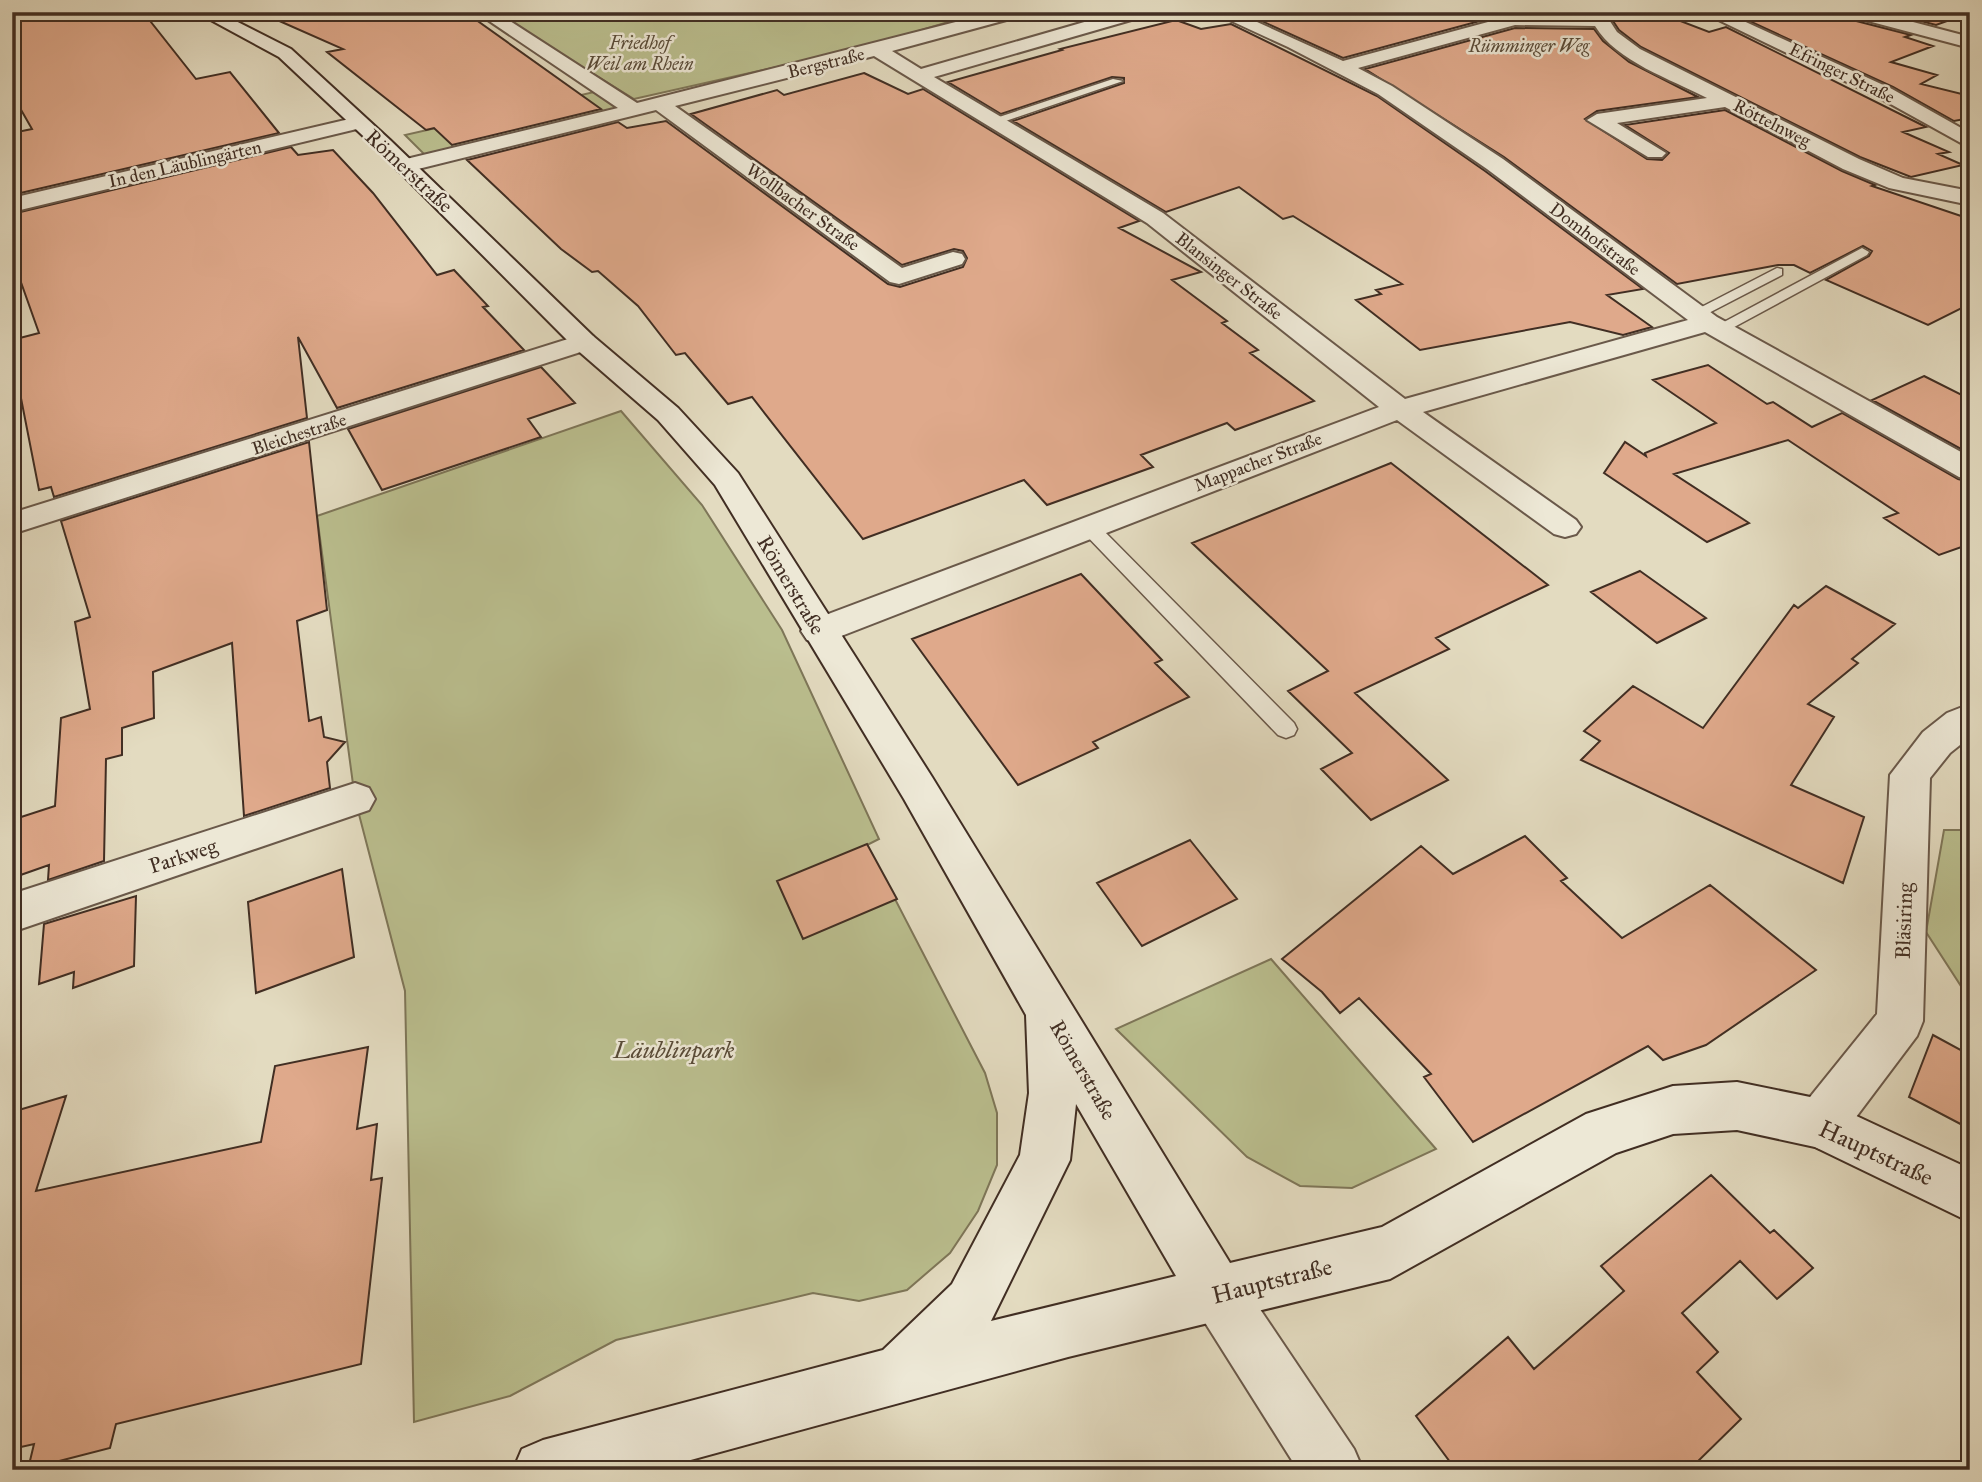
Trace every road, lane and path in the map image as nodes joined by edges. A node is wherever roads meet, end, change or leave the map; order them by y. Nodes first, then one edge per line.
1 (204, 12) edge
2 (484, 12) edge
3 (1015, 12) edge
4 (1139, 12) edge
5 (1220, 12) edge
6 (1710, 12) edge
7 (1855, 12) edge
8 (1597, 17) edge
9 (1970, 43) edge
10 (877, 50) junction
11 (1342, 66) junction
12 (916, 76) junction
13 (1117, 81) dead end
14 (1729, 101) junction
15 (660, 104) junction
16 (636, 111) junction
17 (993, 121) junction
18 (358, 122) junction
19 (1970, 142) edge
20 (1655, 153) dead end
21 (406, 166) junction
22 (1970, 198) edge
23 (12, 205) edge
24 (1862, 252) dead end
25 (953, 259) dead end
26 (1777, 272) dead end
27 (1708, 322) junction
28 (584, 342) junction
29 (1400, 409) junction
30 (1970, 470) edge
31 (12, 524) edge
32 (1088, 526) junction
33 (1565, 527) dead end
34 (819, 631) junction
35 (1970, 718) edge
36 (1286, 730) dead end
37 (355, 799) dead end
38 (12, 912) edge
39 (1047, 1009) junction
40 (1820, 1124) junction
41 (1970, 1196) edge
42 (1218, 1294) junction
43 (898, 1374) junction
44 (543, 1470) edge
45 (1333, 1470) edge

1 - 18 street, Römerstraße
2 - 16 street
3 - 10 street, Bergstraße
4 - 12 street
5 - 11 street, Domhofstraße
6 - 19 street, Efringer Straße
7 - 9 street
8 - 11 street
8 - 14 street, Röttelnweg
10 - 12 street, Blansinger Straße
10 - 15 street, Bergstraße
11 - 27 street, Domhofstraße
12 - 17 street, Blansinger Straße
13 - 17 lane
14 - 20 street
14 - 22 street, Röttelnweg
15 - 16 street, Bergstraße
15 - 25 street, Wollbacher Straße
16 - 21 street, Bergstraße
17 - 29 street, Blansinger Straße
18 - 21 street, Römerstraße
18 - 23 street, In den Läublingärten
21 - 28 street, Römerstraße
24 - 27 lane
26 - 27 lane
27 - 29 street, Mappacher Straße
27 - 30 street, Domhofstraße
28 - 31 street, Bleichestraße
28 - 34 street, Römerstraße
29 - 32 street, Mappacher Straße
29 - 33 street, Blansinger Straße
32 - 34 street, Mappacher Straße
32 - 36 lane
34 - 39 street, Römerstraße
35 - 40 street, Bläsiring
37 - 38 street, Parkweg
39 - 42 street, Römerstraße
39 - 43 street
40 - 41 street, Hauptstraße
40 - 42 street, Hauptstraße
42 - 43 street, Hauptstraße
42 - 45 street, Römerstraße
43 - 44 street, Hauptstraße

